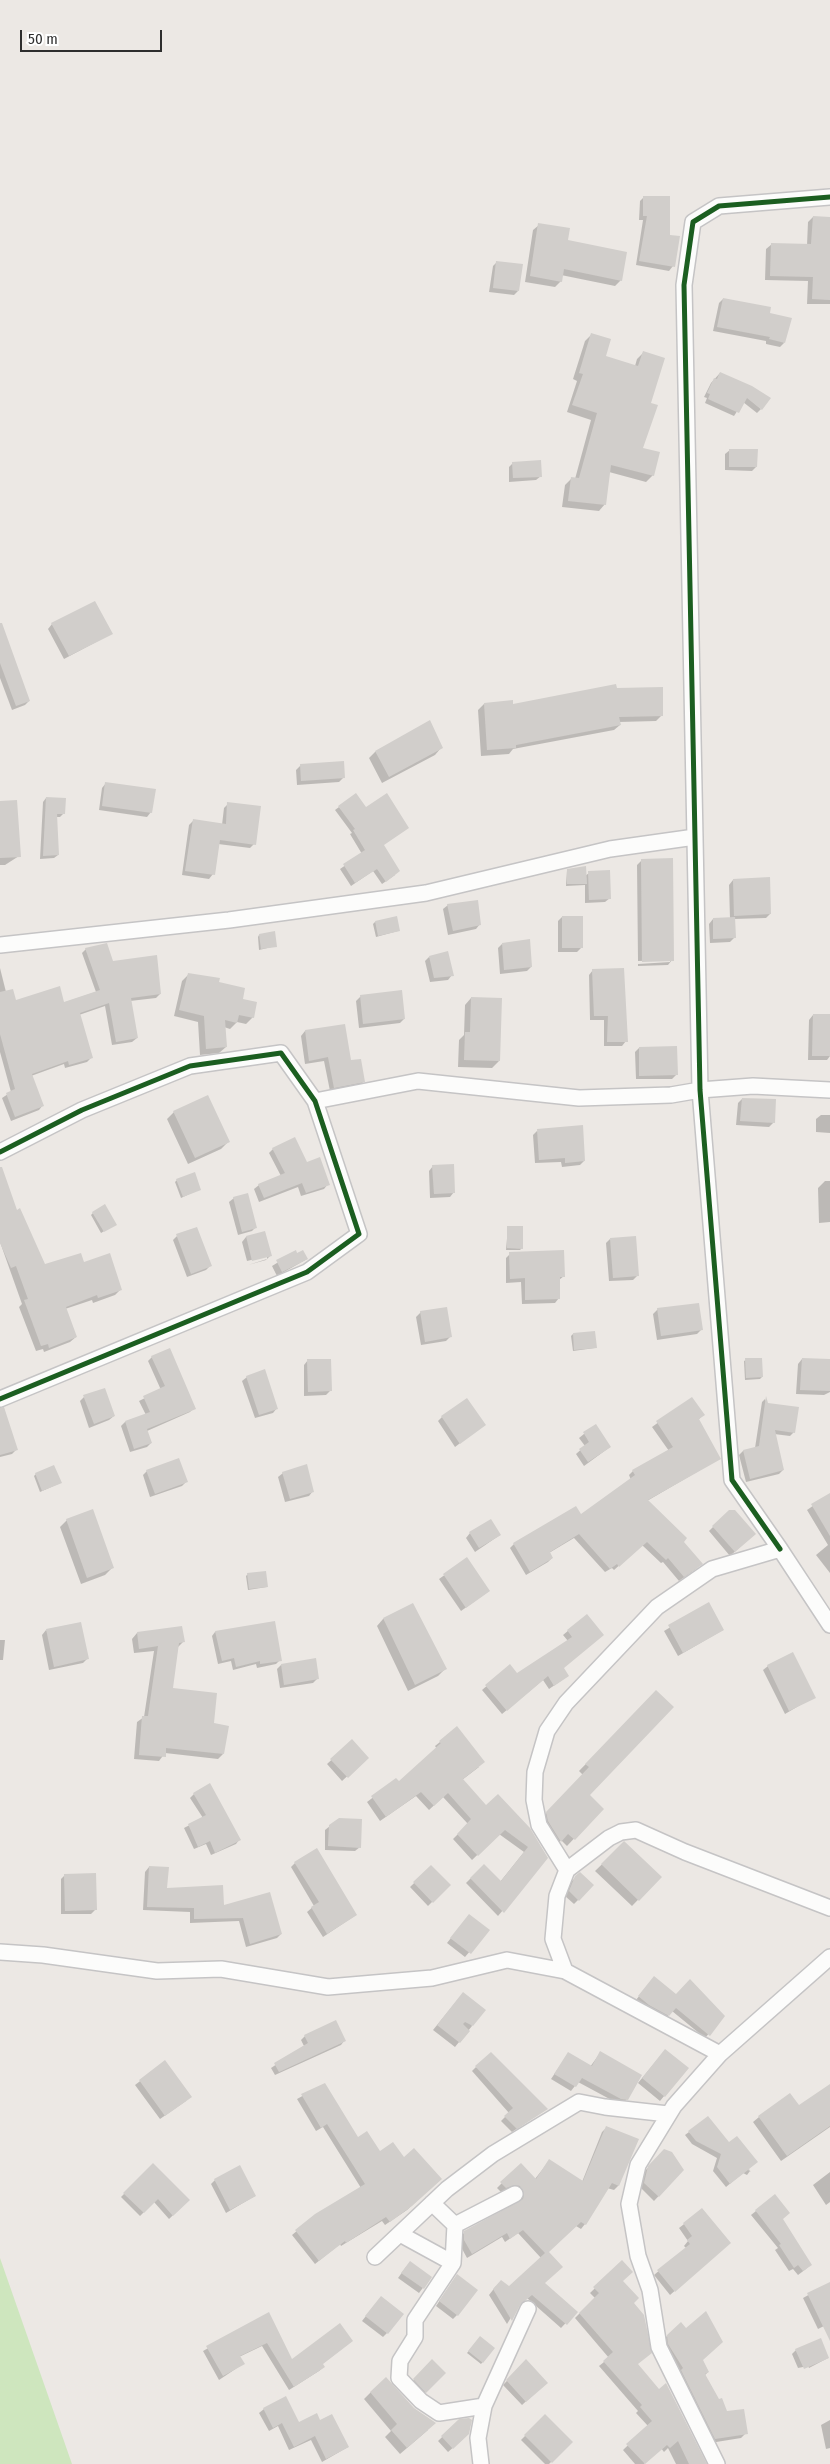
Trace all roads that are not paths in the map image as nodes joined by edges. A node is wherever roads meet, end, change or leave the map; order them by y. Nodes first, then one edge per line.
1 (830, 197) edge
2 (695, 837) junction
3 (0, 945) edge
4 (700, 1090) junction
5 (830, 1090) edge
6 (315, 1101) junction
7 (0, 1152) edge
8 (0, 1399) edge
9 (780, 1549) junction
10 (830, 1625) edge
11 (567, 1870) junction
12 (830, 1908) edge
13 (0, 1952) edge
14 (830, 1957) edge
15 (565, 1971) junction
16 (720, 2054) junction
17 (668, 2114) junction
18 (514, 2194) dead end
19 (432, 2203) junction
20 (455, 2225) junction
21 (400, 2234) junction
22 (374, 2257) dead end
23 (453, 2262) junction
24 (528, 2309) dead end
25 (484, 2406) junction
26 (481, 2464) edge
27 (717, 2464) edge

1 - 2 street
2 - 3 street
2 - 4 street
4 - 5 street
4 - 6 street
4 - 9 street
6 - 7 street
6 - 8 street
9 - 10 street
9 - 11 street
11 - 12 street
11 - 15 street
13 - 15 street
14 - 16 street
15 - 16 street
16 - 17 street
17 - 19 street
17 - 27 street
18 - 20 street
19 - 20 street
19 - 21 street
20 - 23 street
21 - 22 street
21 - 23 street
23 - 25 street
24 - 25 street
25 - 26 street

